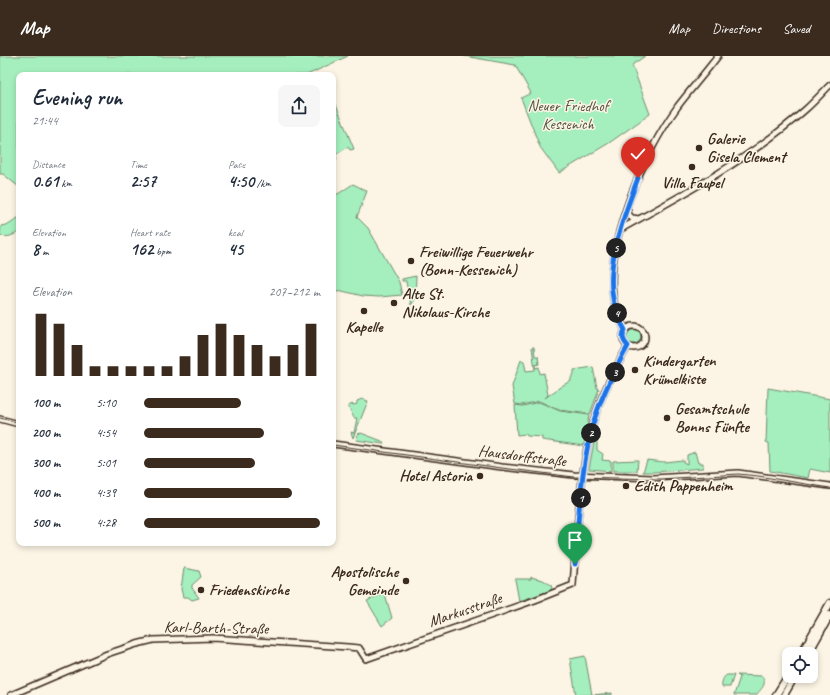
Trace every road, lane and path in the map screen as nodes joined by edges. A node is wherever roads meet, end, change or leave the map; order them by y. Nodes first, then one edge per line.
1 (718, 56) edge
2 (830, 85) edge
3 (627, 207) junction
4 (640, 219) junction
5 (621, 230) junction
6 (625, 330) junction
7 (628, 346) junction
8 (0, 419) edge
9 (16, 423) edge
10 (336, 444) edge
11 (584, 476) junction
12 (829, 486) edge
13 (830, 603) edge
14 (827, 614) edge
15 (806, 647) edge
16 (812, 647) edge
17 (359, 648) joint
18 (783, 683) edge
19 (791, 683) edge
20 (11, 695) edge
21 (776, 695) edge
22 (784, 695) edge

1 - 3 street
2 - 4 street
3 - 4 street
3 - 5 street
4 - 5 street
5 - 6 street
6 - 7 street
6 - 7 street
7 - 11 street
8 - 9 street
10 - 11 street, Hausdorffstraße
11 - 12 street, Hausdorffstraße
11 - 17 street, Markusstraße
13 - 14 main road
14 - 15 main road
14 - 16 main road
17 - 20 street, Karl-Barth-Straße
18 - 21 main road
19 - 22 main road

